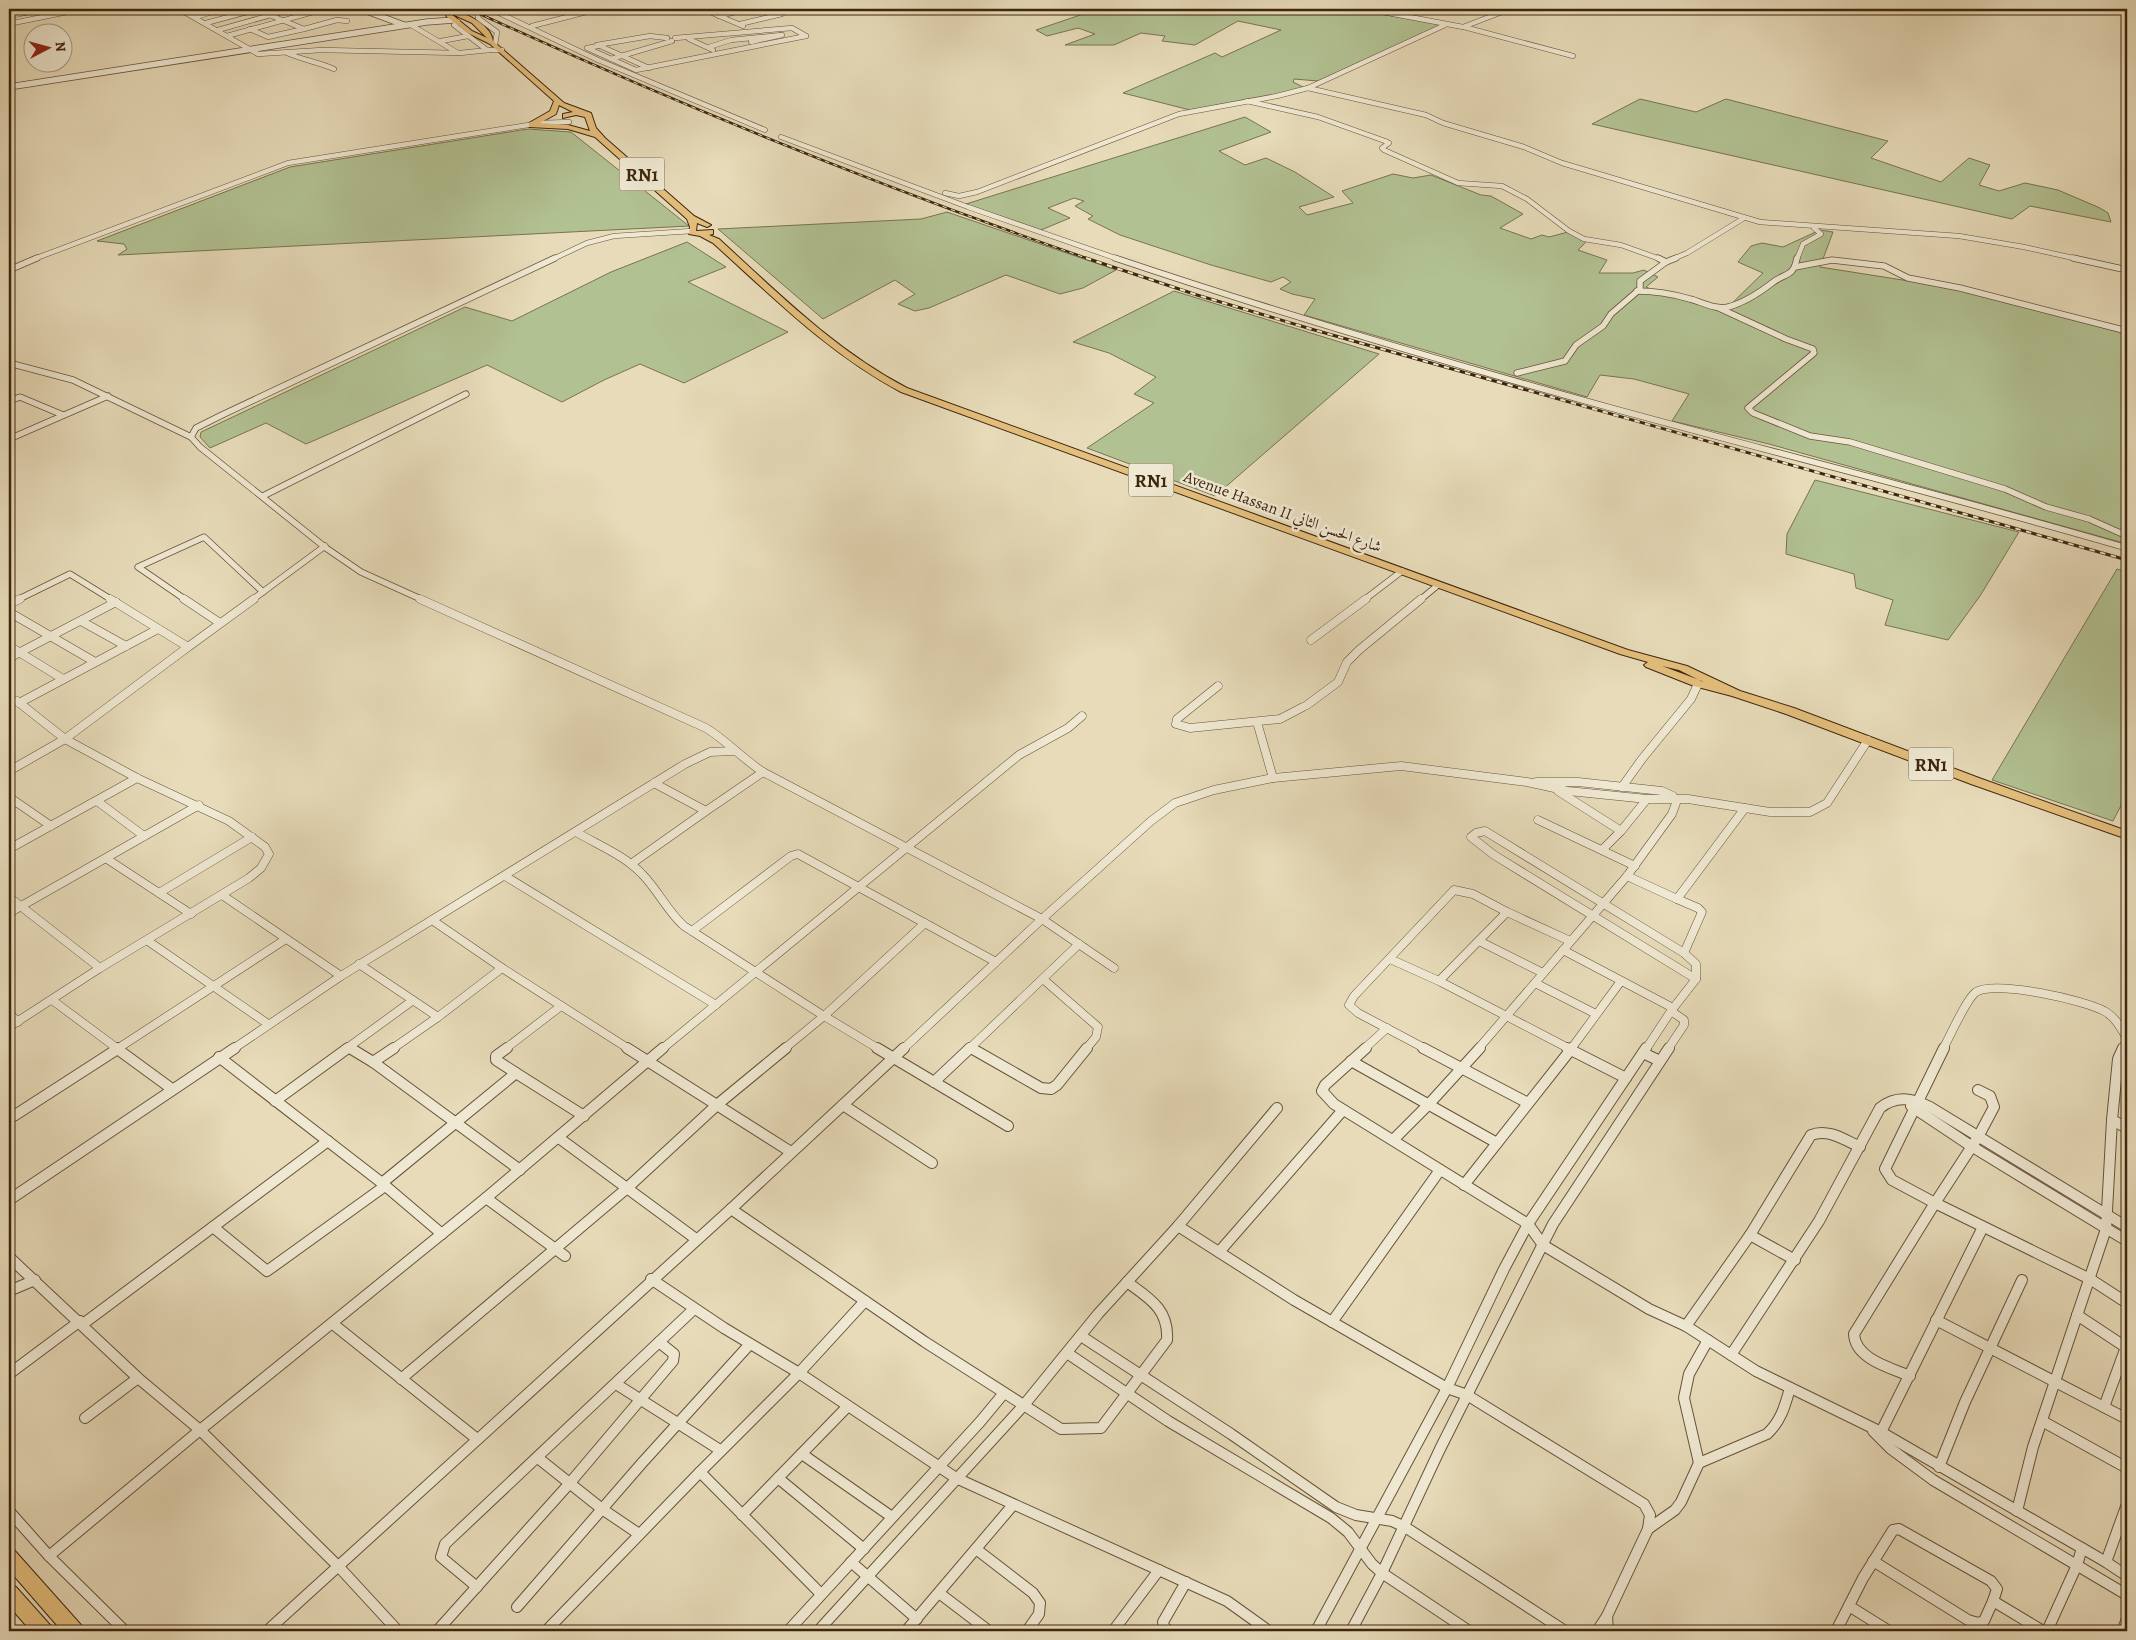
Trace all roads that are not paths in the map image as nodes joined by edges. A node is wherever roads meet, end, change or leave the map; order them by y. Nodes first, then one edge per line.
1 (44, 9) edge
2 (82, 9) edge
3 (179, 9) edge
4 (210, 9) edge
5 (256, 9) edge
6 (292, 9) edge
7 (324, 9) edge
8 (361, 9) edge
9 (430, 9) edge
10 (443, 9) edge
11 (499, 9) edge
12 (598, 9) edge
13 (703, 9) edge
14 (748, 9) edge
15 (1367, 9) edge
16 (1510, 9) edge
17 (782, 14) dead end
18 (270, 15) junction
19 (9, 16) edge
20 (478, 16) dead end
21 (719, 16) junction
22 (196, 17) junction
23 (466, 17) junction
24 (454, 19) junction
25 (283, 20) junction
26 (347, 21) dead end
27 (11, 22) edge
28 (206, 23) junction
29 (1445, 24) junction
30 (411, 25) junction
31 (405, 26) junction
32 (532, 26) dead end
33 (492, 27) junction
34 (1462, 27) junction
35 (22, 28) dead end
36 (304, 28) junction
37 (218, 30) junction
38 (250, 30) junction
39 (485, 31) junction
40 (471, 35) junction
41 (228, 36) junction
42 (634, 36) dead end
43 (686, 37) junction
44 (745, 38) junction
45 (671, 39) junction
46 (441, 41) junction
47 (751, 42) junction
48 (494, 44) junction
49 (596, 45) junction
50 (577, 46) dead end
51 (756, 46) junction
52 (710, 47) junction
53 (250, 49) junction
54 (322, 50) junction
55 (488, 50) junction
56 (502, 50) junction
57 (286, 52) junction
58 (458, 53) junction
59 (718, 54) junction
60 (622, 56) junction
61 (1573, 56) dead end
62 (611, 59) junction
63 (317, 61) junction
64 (649, 68) junction
65 (334, 69) dead end
66 (9, 87) edge
67 (1308, 88) junction
68 (1248, 101) junction
69 (560, 102) junction
70 (582, 113) junction
71 (568, 119) junction
72 (588, 119) junction
73 (532, 125) junction
74 (765, 130) dead end
75 (594, 132) junction
76 (781, 137) dead end
77 (867, 166) dead end
78 (691, 218) junction
79 (1744, 218) junction
80 (1814, 228) junction
81 (693, 229) junction
82 (712, 232) junction
83 (1666, 262) junction
84 (1796, 264) junction
85 (9, 270) edge
86 (2127, 270) edge
87 (1637, 291) junction
88 (1719, 308) junction
89 (2127, 331) edge
90 (9, 363) edge
91 (1517, 373) dead end
92 (466, 394) dead end
93 (108, 396) junction
94 (9, 401) edge
95 (63, 415) junction
96 (191, 436) junction
97 (9, 439) edge
98 (263, 496) junction
99 (2127, 536) edge
100 (325, 546) junction
101 (2127, 548) edge
102 (1402, 572) junction
103 (1438, 585) junction
104 (263, 592) junction
105 (116, 602) junction
106 (9, 604) edge
107 (9, 612) edge
108 (81, 621) junction
109 (220, 623) junction
110 (158, 628) junction
111 (51, 636) junction
112 (1311, 640) dead end
113 (9, 646) edge
114 (126, 646) junction
115 (188, 647) junction
116 (20, 652) junction
117 (9, 658) edge
118 (95, 662) junction
119 (63, 679) junction
120 (1701, 681) junction
121 (1218, 686) dead end
122 (1082, 716) dead end
123 (1257, 722) junction
124 (65, 739) junction
125 (1868, 740) junction
126 (734, 751) junction
127 (9, 771) edge
128 (763, 772) junction
129 (137, 778) junction
130 (1273, 778) junction
131 (1527, 782) junction
132 (654, 783) junction
133 (1622, 787) junction
134 (1557, 790) junction
135 (9, 798) edge
136 (1647, 799) junction
137 (1676, 799) junction
138 (96, 801) junction
139 (199, 805) junction
140 (1745, 808) junction
141 (706, 811) junction
142 (1538, 820) dead end
143 (51, 826) junction
144 (1621, 831) junction
145 (576, 832) junction
146 (2127, 835) edge
147 (144, 836) junction
148 (252, 837) junction
149 (10, 847) edge
150 (907, 848) junction
151 (1602, 850) junction
152 (107, 859) junction
153 (631, 864) junction
154 (1635, 866) junction
155 (505, 876) junction
156 (1627, 876) junction
157 (860, 887) junction
158 (159, 893) junction
159 (222, 895) junction
160 (9, 897) edge
161 (1678, 899) junction
162 (1603, 904) junction
163 (21, 905) junction
164 (9, 912) edge
165 (1507, 912) junction
166 (191, 914) junction
167 (1593, 915) junction
168 (1042, 919) junction
169 (432, 920) junction
170 (925, 923) junction
171 (692, 931) junction
172 (286, 939) junction
173 (148, 941) junction
174 (1479, 941) junction
175 (1570, 941) junction
176 (1079, 944) junction
177 (1563, 950) junction
178 (1684, 953) junction
179 (1390, 959) junction
180 (996, 962) junction
181 (359, 964) junction
182 (100, 968) junction
183 (502, 968) junction
184 (1114, 968) dead end
185 (755, 973) junction
186 (1543, 973) junction
187 (341, 976) junction
188 (1043, 979) junction
189 (1696, 979) junction
190 (1621, 980) junction
191 (1439, 981) junction
192 (1535, 983) junction
193 (214, 987) junction
194 (52, 1000) junction
195 (412, 1001) junction
196 (561, 1006) junction
197 (716, 1006) junction
198 (1672, 1009) junction
199 (9, 1014) edge
200 (1596, 1014) junction
201 (824, 1016) junction
202 (438, 1017) junction
203 (1507, 1017) junction
204 (18, 1022) junction
205 (268, 1024) junction
206 (9, 1027) edge
207 (1387, 1028) junction
208 (2127, 1040) edge
209 (2127, 1045) edge
210 (349, 1047) junction
211 (970, 1047) junction
212 (116, 1049) junction
213 (1570, 1050) junction
214 (1643, 1053) junction
215 (219, 1056) junction
216 (893, 1058) junction
217 (1351, 1060) junction
218 (647, 1061) junction
219 (1660, 1061) junction
220 (373, 1062) junction
221 (1462, 1067) junction
222 (516, 1074) junction
223 (1626, 1078) junction
224 (934, 1082) junction
225 (172, 1089) junction
226 (1978, 1090) dead end
227 (275, 1101) junction
228 (1528, 1103) junction
229 (718, 1104) junction
230 (1429, 1104) junction
231 (842, 1105) junction
232 (1915, 1105) junction
233 (1277, 1108) dead end
234 (1343, 1110) junction
235 (584, 1116) junction
236 (9, 1119) edge
237 (2112, 1120) junction
238 (456, 1122) junction
239 (1008, 1126) dead end
240 (2127, 1128) edge
241 (1978, 1137) junction
242 (559, 1138) junction
243 (1393, 1140) junction
244 (328, 1141) junction
245 (1497, 1143) junction
246 (1971, 1146) junction
247 (1860, 1147) junction
248 (791, 1152) junction
249 (932, 1163) dead end
250 (520, 1170) junction
251 (1440, 1170) junction
252 (384, 1184) junction
253 (1464, 1184) junction
254 (626, 1189) junction
255 (486, 1198) junction
256 (9, 1200) edge
257 (1935, 1203) junction
258 (731, 1209) junction
259 (2108, 1216) junction
260 (1528, 1224) junction
261 (1178, 1226) junction
262 (213, 1227) junction
263 (1983, 1227) junction
264 (2106, 1228) junction
265 (2127, 1228) edge
266 (442, 1234) junction
267 (1750, 1234) junction
268 (696, 1239) junction
269 (2127, 1241) edge
270 (1543, 1245) junction
271 (555, 1248) junction
272 (1219, 1252) junction
273 (565, 1256) dead end
274 (9, 1257) edge
275 (1794, 1260) junction
276 (652, 1279) junction
277 (2090, 1279) junction
278 (34, 1280) junction
279 (2022, 1280) dead end
280 (1127, 1282) junction
281 (9, 1292) edge
282 (865, 1301) junction
283 (2127, 1303) edge
284 (694, 1309) junction
285 (2077, 1315) junction
286 (1936, 1320) junction
287 (1332, 1322) junction
288 (81, 1323) junction
289 (333, 1324) junction
290 (1686, 1326) junction
291 (1081, 1336) junction
292 (1708, 1340) junction
293 (659, 1342) junction
294 (750, 1344) junction
295 (2127, 1347) edge
296 (1990, 1349) junction
297 (1067, 1353) junction
298 (1731, 1355) junction
299 (799, 1373) junction
300 (9, 1374) edge
301 (1141, 1375) junction
302 (1910, 1376) junction
303 (138, 1378) junction
304 (401, 1379) junction
305 (2055, 1383) junction
306 (616, 1384) junction
307 (1447, 1388) junction
308 (1790, 1388) junction
309 (1004, 1393) junction
310 (1128, 1393) junction
311 (1466, 1395) junction
312 (642, 1400) junction
313 (1024, 1405) junction
314 (848, 1406) junction
315 (2104, 1406) junction
316 (84, 1418) dead end
317 (2127, 1419) edge
318 (2042, 1421) junction
319 (677, 1423) junction
320 (1866, 1425) junction
321 (200, 1430) junction
322 (1881, 1432) junction
323 (477, 1439) junction
324 (720, 1450) junction
325 (802, 1454) junction
326 (538, 1458) junction
327 (1699, 1463) junction
328 (1939, 1467) junction
329 (939, 1468) junction
330 (2127, 1468) edge
331 (700, 1472) junction
332 (778, 1478) junction
333 (956, 1478) junction
334 (569, 1484) junction
335 (1013, 1504) junction
336 (2127, 1504) edge
337 (602, 1509) junction
338 (9, 1511) edge
339 (2017, 1511) junction
340 (742, 1515) junction
341 (892, 1517) junction
342 (1376, 1518) junction
343 (1405, 1527) junction
344 (1648, 1529) junction
345 (639, 1534) junction
346 (1362, 1548) junction
347 (2082, 1548) junction
348 (864, 1549) junction
349 (976, 1549) junction
350 (49, 1556) junction
351 (9, 1557) edge
352 (1873, 1561) junction
353 (851, 1562) junction
354 (2106, 1562) junction
355 (2077, 1565) junction
356 (339, 1567) junction
357 (1159, 1570) junction
358 (1382, 1573) junction
359 (869, 1576) junction
360 (2127, 1576) edge
361 (1186, 1582) junction
362 (477, 1587) junction
363 (9, 1593) edge
364 (939, 1593) junction
365 (821, 1594) junction
366 (2127, 1595) edge
367 (1993, 1601) junction
368 (1849, 1606) junction
369 (517, 1607) dead end
370 (1607, 1616) junction
371 (917, 1619) junction
372 (2127, 1619) edge
373 (44, 1631) edge
374 (74, 1631) edge
375 (125, 1631) edge
376 (267, 1631) edge
377 (398, 1631) edge
378 (437, 1631) edge
379 (546, 1631) edge
380 (788, 1631) edge
381 (818, 1631) edge
382 (906, 1631) edge
383 (989, 1631) edge
384 (1027, 1631) edge
385 (1113, 1631) edge
386 (1169, 1631) edge
387 (1269, 1631) edge
388 (1316, 1631) edge
389 (1351, 1631) edge
390 (1469, 1631) edge
391 (1566, 1631) edge
392 (1597, 1631) edge
393 (1608, 1631) edge
394 (1836, 1631) edge
395 (1889, 1631) edge
396 (2043, 1631) edge
397 (2047, 1631) edge
398 (2122, 1631) edge

1 - 19 street
2 - 27 street
3 - 22 street
4 - 22 street
5 - 18 street
5 - 28 street
6 - 18 street
7 - 25 street
8 - 31 street
9 - 10 street
10 - 23 main road
10 - 24 main road
11 - 74 street
12 - 32 street
13 - 21 street
14 - 21 street
15 - 29 street
16 - 34 street
17 - 21 street
18 - 25 street
18 - 37 street
20 - 33 street
22 - 28 street
23 - 24 main road
23 - 39 main road
24 - 30 street
24 - 40 main road
25 - 36 street
25 - 38 street
26 - 36 street
27 - 35 street
28 - 37 street
29 - 34 street
29 - 67 street
30 - 31 street
30 - 46 street
31 - 53 street
33 - 39 street
33 - 48 street
34 - 61 street
36 - 38 street
37 - 41 street
38 - 41 street
39 - 40 main road
39 - 48 main road
40 - 46 street
40 - 48 main road
40 - 55 street
41 - 53 street
42 - 49 street
43 - 45 street
43 - 51 street
43 - 52 street
44 - 47 street
44 - 47 street
44 - 52 street
45 - 49 street
45 - 60 street
46 - 58 street
47 - 51 street
48 - 56 main road
49 - 50 street
49 - 60 street
49 - 62 street
51 - 59 street
52 - 59 street
53 - 57 street
53 - 66 street
54 - 57 street
54 - 58 street
54 - 63 street
55 - 56 street
55 - 58 street
56 - 69 main road
57 - 63 street
59 - 64 street
60 - 62 street
60 - 64 street
62 - 64 street
63 - 65 street
67 - 68 street
67 - 79 street
68 - 77 street
68 - 83 street
69 - 70 main road
69 - 71 main road
69 - 73 main road
70 - 71 main road
70 - 72 main road
71 - 72 main road
71 - 73 street
71 - 75 main road, Avenue Hassan II شارع الحسن الثاني / RN1
72 - 75 main road, Avenue Hassan II شارع الحسن الثاني / RN1
73 - 75 main road
73 - 85 street
75 - 78 main road, Avenue Hassan II شارع الحسن الثاني / RN1
76 - 101 street
78 - 81 main road
78 - 82 main road, Avenue Hassan II شارع الحسن الثاني / RN1
79 - 80 street
79 - 83 street
80 - 84 street
80 - 86 street
81 - 82 main road
81 - 82 main road, Avenue Hassan II شارع الحسن الثاني / RN1
81 - 96 street
82 - 102 main road, Avenue Hassan II شارع الحسن الثاني / RN1
83 - 87 street
84 - 88 street
84 - 89 street
87 - 88 street
87 - 91 street
88 - 99 street
90 - 93 street
92 - 98 street
93 - 95 street
93 - 96 street
94 - 95 street
95 - 97 street
96 - 98 street
98 - 100 street
100 - 104 street
100 - 126 street
102 - 103 main road, Avenue Hassan II شارع الحسن الثاني / RN1
102 - 112 street
103 - 120 main road, Avenue Hassan II شارع الحسن الثاني / RN1
103 - 123 street
104 - 109 street
104 - 109 street
105 - 106 street
105 - 108 street
105 - 110 street
107 - 111 street
108 - 111 street
108 - 114 street
109 - 115 street
110 - 114 street
110 - 115 street
111 - 116 street
111 - 118 street
113 - 116 street
114 - 118 street
115 - 124 street
116 - 117 street
116 - 119 street
118 - 119 street
119 - 124 street
120 - 125 main road, RN1
120 - 133 street
121 - 123 street
122 - 150 street
123 - 130 street
124 - 127 street
124 - 129 street
125 - 140 street
125 - 146 main road, RN1
126 - 128 street
126 - 132 street
128 - 141 street
128 - 150 street
129 - 138 street
129 - 139 street
130 - 131 street
130 - 168 street
131 - 133 street
131 - 134 street
132 - 141 street
132 - 145 street
133 - 137 street
134 - 136 street
134 - 144 street
135 - 143 street
136 - 137 street
136 - 144 street
137 - 140 street
137 - 154 street
138 - 143 street
138 - 147 street
139 - 147 street
139 - 148 street
140 - 161 street
141 - 153 street
142 - 151 street
143 - 149 street
144 - 151 street
145 - 153 street
145 - 155 street
147 - 152 street
148 - 158 street
148 - 159 street
150 - 157 street
150 - 168 street
151 - 154 street
152 - 158 street
152 - 163 street
153 - 171 street
154 - 156 street
155 - 169 street
155 - 197 street
156 - 161 street
156 - 162 street
157 - 170 street
157 - 171 street
157 - 185 street
158 - 166 street
159 - 166 street
159 - 172 street
160 - 163 street
161 - 178 street
162 - 167 street
162 - 167 street
162 - 178 street
163 - 164 street
163 - 182 street
165 - 174 street
165 - 175 street
165 - 179 street
166 - 173 street
167 - 175 street
167 - 189 street
168 - 176 street
168 - 180 street
169 - 181 street
169 - 183 street
170 - 180 street
170 - 201 street
171 - 185 street
172 - 187 street
172 - 193 street
173 - 182 street
173 - 193 street
174 - 186 street
174 - 191 street
175 - 177 street
176 - 184 street
176 - 188 street
177 - 186 street
177 - 190 street
178 - 189 street
179 - 191 street
179 - 207 street
180 - 216 street
181 - 187 street
181 - 195 street
182 - 194 street
183 - 196 street
183 - 202 street
185 - 197 street
185 - 201 street
186 - 192 street
187 - 205 street
188 - 211 street
188 - 211 street
189 - 198 street
190 - 198 street
190 - 200 street
191 - 203 street
192 - 200 street
192 - 203 street
193 - 205 street
193 - 212 street
194 - 204 street
194 - 212 street
195 - 202 street
195 - 210 street
196 - 218 street
196 - 222 street
197 - 218 street
198 - 214 street
198 - 219 street
199 - 204 street
200 - 213 street
201 - 216 street
201 - 229 street
202 - 220 street
203 - 213 street
203 - 221 street
204 - 206 street
205 - 215 street
207 - 217 street
207 - 221 street
208 - 232 street
209 - 237 street
210 - 220 street
210 - 227 street
211 - 224 street
212 - 225 street
212 - 236 street
213 - 223 street
213 - 228 street
214 - 219 street
214 - 223 street
215 - 225 street
215 - 227 street
216 - 224 street
216 - 231 street
217 - 230 street
217 - 234 street
218 - 229 street
218 - 235 street
219 - 270 street
220 - 238 street
221 - 228 street
221 - 230 street
222 - 235 street
222 - 238 street
223 - 260 street
224 - 239 street
225 - 256 street
226 - 241 street
227 - 244 street
228 - 245 street
229 - 248 street
229 - 254 street
230 - 243 street
230 - 245 street
231 - 248 street
231 - 249 street
232 - 241 street
232 - 246 street
232 - 247 street
232 - 257 street
233 - 261 street
234 - 243 street
234 - 272 street
235 - 242 street
237 - 240 street
237 - 259 street
238 - 250 street
238 - 252 street
241 - 246 street
241 - 259 street
242 - 250 street
242 - 254 street
243 - 251 street
244 - 252 street
244 - 262 street
245 - 253 street
246 - 257 street
246 - 264 street
247 - 267 street
247 - 275 street
248 - 258 street
250 - 255 street
251 - 253 street
251 - 287 street
252 - 262 street
252 - 266 street
253 - 260 street
254 - 268 street
254 - 271 street
255 - 266 street
255 - 271 street
257 - 263 street
257 - 302 street
258 - 268 street
258 - 282 street
259 - 264 street
259 - 265 street
260 - 270 street
260 - 307 street
261 - 272 street
261 - 280 street
262 - 288 street
263 - 277 street
263 - 286 street
264 - 269 street
264 - 277 street
266 - 289 street
267 - 275 street
267 - 290 street
268 - 276 street
270 - 290 street
270 - 311 street
271 - 273 street
271 - 304 street
272 - 287 street
274 - 278 street
275 - 298 street
276 - 284 street
276 - 323 street
277 - 283 street
277 - 285 street
278 - 281 street
278 - 288 street
279 - 296 street
280 - 291 street
280 - 301 street
282 - 299 street
282 - 309 street
284 - 293 street
284 - 294 street
285 - 295 street
285 - 305 street
286 - 296 street
286 - 302 street
287 - 307 street
288 - 300 street
288 - 303 street
289 - 304 street
289 - 321 street
290 - 292 street
291 - 297 street
291 - 301 street
292 - 298 street
292 - 327 street
293 - 306 street
293 - 312 street
294 - 299 street
294 - 319 street
295 - 315 street
296 - 305 street
296 - 328 street
297 - 310 street
297 - 313 street
298 - 308 street
299 - 314 street
299 - 324 street
301 - 310 street
301 - 342 street
302 - 322 street
303 - 316 street
303 - 321 street
304 - 323 street
305 - 315 street
305 - 318 street
306 - 312 street
306 - 326 street
307 - 311 street
307 - 342 street
308 - 320 street
308 - 327 street
309 - 313 street
309 - 329 street
310 - 313 street
310 - 346 street
311 - 343 street
311 - 344 street
312 - 319 street
312 - 334 street
313 - 333 street
314 - 325 street
314 - 329 street
315 - 317 street
318 - 330 street
318 - 339 street
319 - 324 street
319 - 337 street
320 - 322 street
320 - 355 street
321 - 350 street
321 - 356 street
322 - 328 street
323 - 356 street
324 - 331 street
325 - 332 street
325 - 341 street
326 - 334 street
326 - 362 street
327 - 344 street
328 - 339 street
329 - 333 street
329 - 341 street
331 - 340 street
331 - 345 street
332 - 340 street
332 - 348 street
333 - 335 street
333 - 359 street
334 - 337 street
334 - 362 street
335 - 349 street
335 - 357 street
336 - 354 street
337 - 345 street
337 - 369 street
338 - 350 street
339 - 347 street
340 - 365 street
341 - 348 street
342 - 343 street
342 - 346 street
343 - 358 street
343 - 391 street
344 - 370 street
345 - 379 street
346 - 358 street
346 - 388 street
347 - 354 street
347 - 355 street
348 - 353 street
349 - 364 street
349 - 384 street
350 - 375 street
351 - 374 main road
352 - 367 street
352 - 367 street
352 - 368 street
353 - 359 street
353 - 365 street
354 - 360 street
355 - 366 street
355 - 397 street
356 - 376 street
356 - 377 street
357 - 361 street
357 - 385 street
358 - 389 street
358 - 390 street
359 - 371 street
359 - 381 street
361 - 386 street
361 - 387 street
362 - 378 street
363 - 373 main road
364 - 371 street
364 - 383 street
365 - 380 street
367 - 396 street
368 - 394 street
368 - 395 street
370 - 392 street
370 - 393 street
371 - 382 street
372 - 398 street

